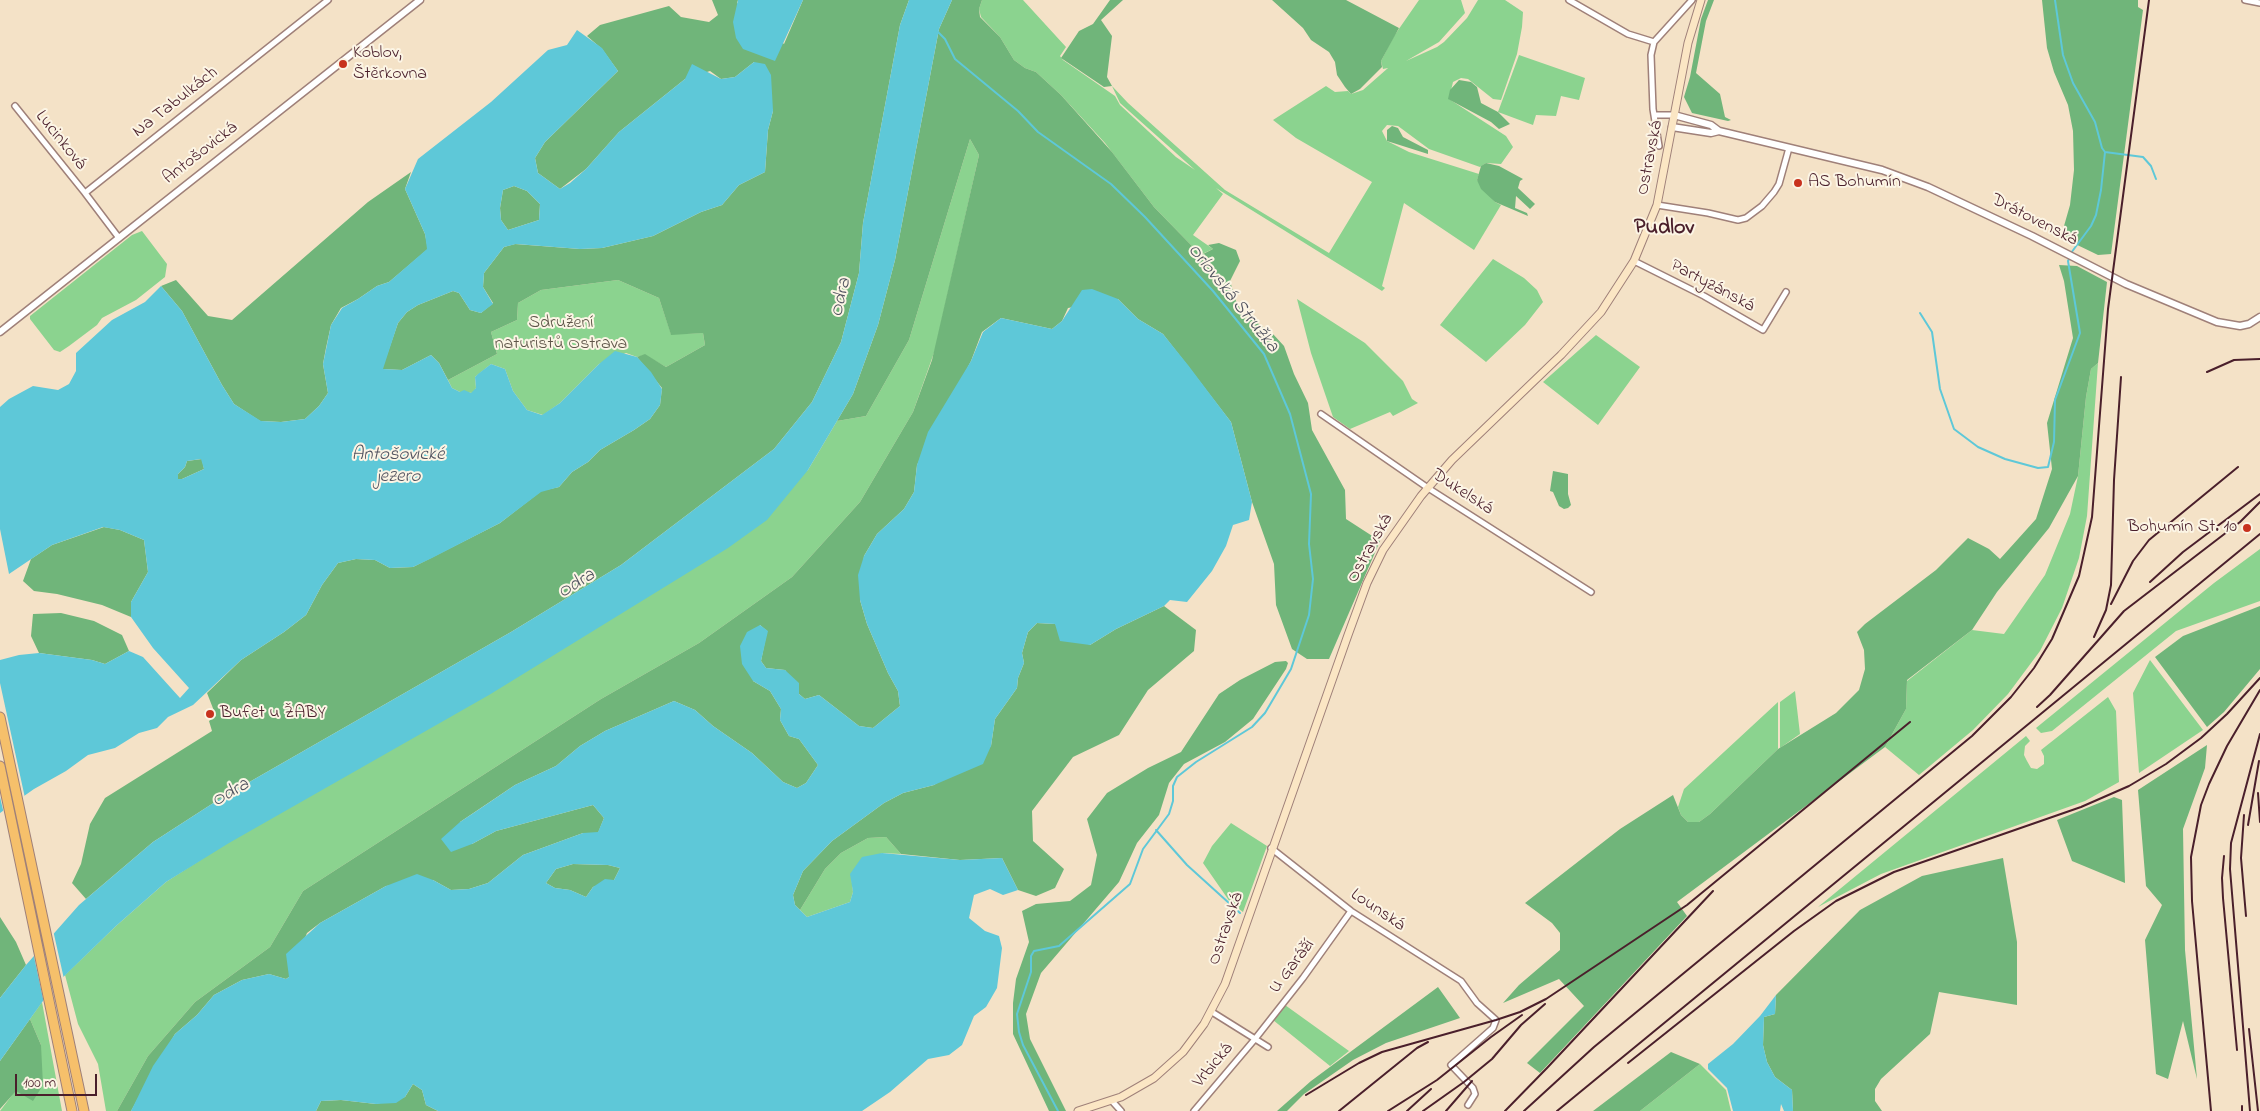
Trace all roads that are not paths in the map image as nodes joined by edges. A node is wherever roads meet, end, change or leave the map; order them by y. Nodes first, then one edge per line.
1 (328, 0) edge
2 (420, 0) edge
3 (1569, 0) edge
4 (1692, 0) edge
5 (1701, 0) edge
6 (2244, 0) edge
7 (2260, 3) edge
8 (1654, 42) junction
9 (14, 106) dead end
10 (1654, 115) junction
11 (1674, 115) junction
12 (1672, 127) junction
13 (1719, 131) junction
14 (1660, 146) dead end
15 (1788, 148) junction
16 (85, 193) junction
17 (1657, 206) junction
18 (119, 238) junction
19 (1634, 261) junction
20 (1786, 292) dead end
21 (2260, 317) edge
22 (0, 332) edge
23 (1321, 414) dead end
24 (1428, 488) junction
25 (1591, 592) dead end
26 (0, 717) edge
27 (0, 766) edge
28 (1271, 848) junction
29 (1350, 911) junction
30 (1212, 1012) junction
31 (1255, 1039) junction
32 (1268, 1047) dead end
33 (1112, 1101) junction
34 (1468, 1104) dead end
35 (72, 1111) edge
36 (84, 1111) edge
37 (1078, 1111) edge
38 (1121, 1111) edge
39 (1194, 1111) edge

1 - 16 street, Na Tabulkách
2 - 18 street, Antošovická
3 - 8 street
4 - 8 street
5 - 11 main road, Ostravská
6 - 7 street
8 - 10 street, Ostravská
9 - 16 street, Lucinková
10 - 11 street
10 - 14 street, Ostravská
11 - 12 main road, Ostravská
11 - 13 street, Drátovenská
12 - 13 street, Drátovenská
12 - 17 main road, Ostravská
13 - 15 street, Drátovenská
15 - 17 street
15 - 21 street, Drátovenská
16 - 18 street
17 - 19 main road, Ostravská
18 - 22 street, Antošovická
19 - 20 street, Partyzánská
19 - 24 main road, Ostravská
23 - 24 street, Dukelská
24 - 25 street, Dukelská
24 - 28 main road, Ostravská
26 - 36 highway
27 - 35 highway
28 - 29 street, Lounská
28 - 30 main road, Ostravská
29 - 31 street, U Garáží
29 - 34 street, Lounská
30 - 31 street
30 - 33 main road, Ostravská
31 - 32 street
31 - 39 street, Vrbická
33 - 37 main road, Ostravská
33 - 38 street

